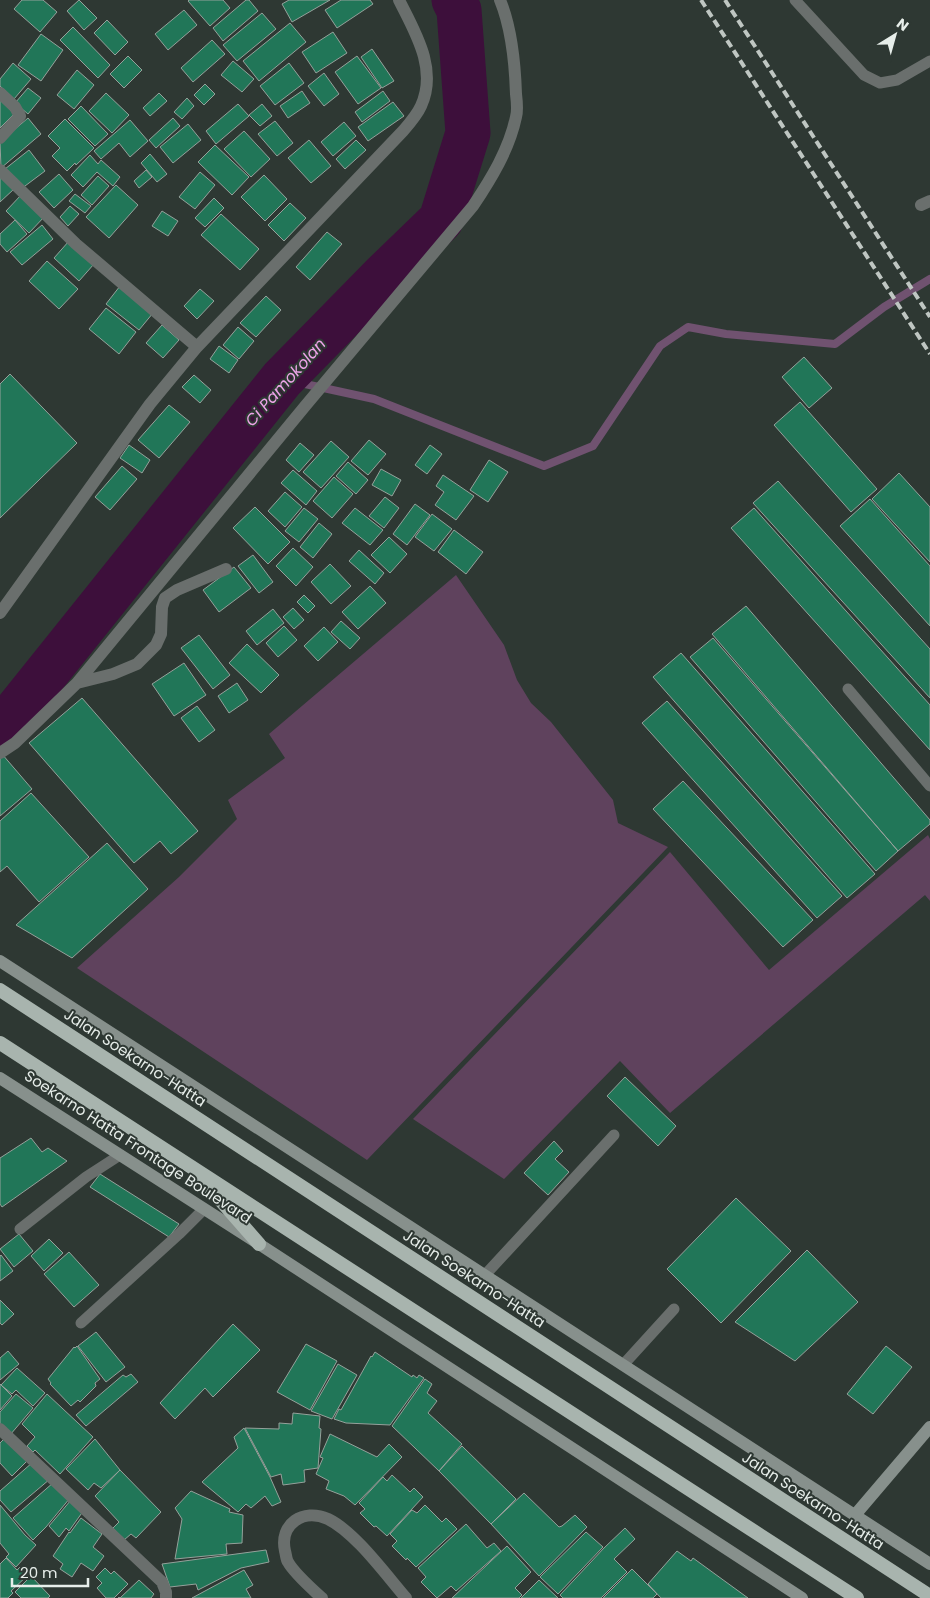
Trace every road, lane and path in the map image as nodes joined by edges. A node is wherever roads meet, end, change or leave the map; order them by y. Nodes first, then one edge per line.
1 (399, 0) edge
2 (500, 0) edge
3 (796, 0) edge
4 (930, 61) edge
5 (0, 94) edge
6 (0, 138) edge
7 (0, 170) edge
8 (197, 347) junction
9 (226, 569) dead end
10 (0, 612) edge
11 (77, 683) junction
12 (848, 689) dead end
13 (0, 754) edge
14 (930, 786) edge
15 (0, 961) edge
16 (0, 990) edge
17 (0, 1042) edge
18 (0, 1078) edge
19 (614, 1135) dead end
20 (120, 1155) junction
21 (191, 1166) junction
22 (203, 1210) junction
23 (20, 1229) dead end
24 (259, 1244) junction
25 (484, 1275) junction
26 (674, 1309) dead end
27 (81, 1322) dead end
28 (623, 1365) junction
29 (930, 1427) edge
30 (0, 1429) edge
31 (855, 1515) junction
32 (930, 1564) edge
33 (930, 1596) edge
34 (166, 1598) edge
35 (322, 1598) edge
36 (406, 1598) edge
37 (802, 1598) edge
38 (858, 1598) edge

1 - 8 street
2 - 11 street
3 - 4 lane
5 - 6 street
7 - 8 street
8 - 10 street
9 - 11 street
11 - 13 street
12 - 14 lane
15 - 25 main road, Jalan Soekarno-Hatta
16 - 33 highway, Jalan Soekarno-Hatta
17 - 21 highway
18 - 20 main road, Soekarno Hatta Frontage Boulevard
19 - 25 lane
20 - 22 main road, Soekarno Hatta Frontage Boulevard
20 - 23 lane
21 - 24 highway
21 - 38 highway
22 - 24 main road, Soekarno Hatta Frontage Boulevard
22 - 27 lane
24 - 37 main road
25 - 28 main road, Jalan Soekarno-Hatta
26 - 28 lane
28 - 31 main road, Jalan Soekarno-Hatta
29 - 31 main road
30 - 34 street
31 - 32 main road
35 - 36 street

